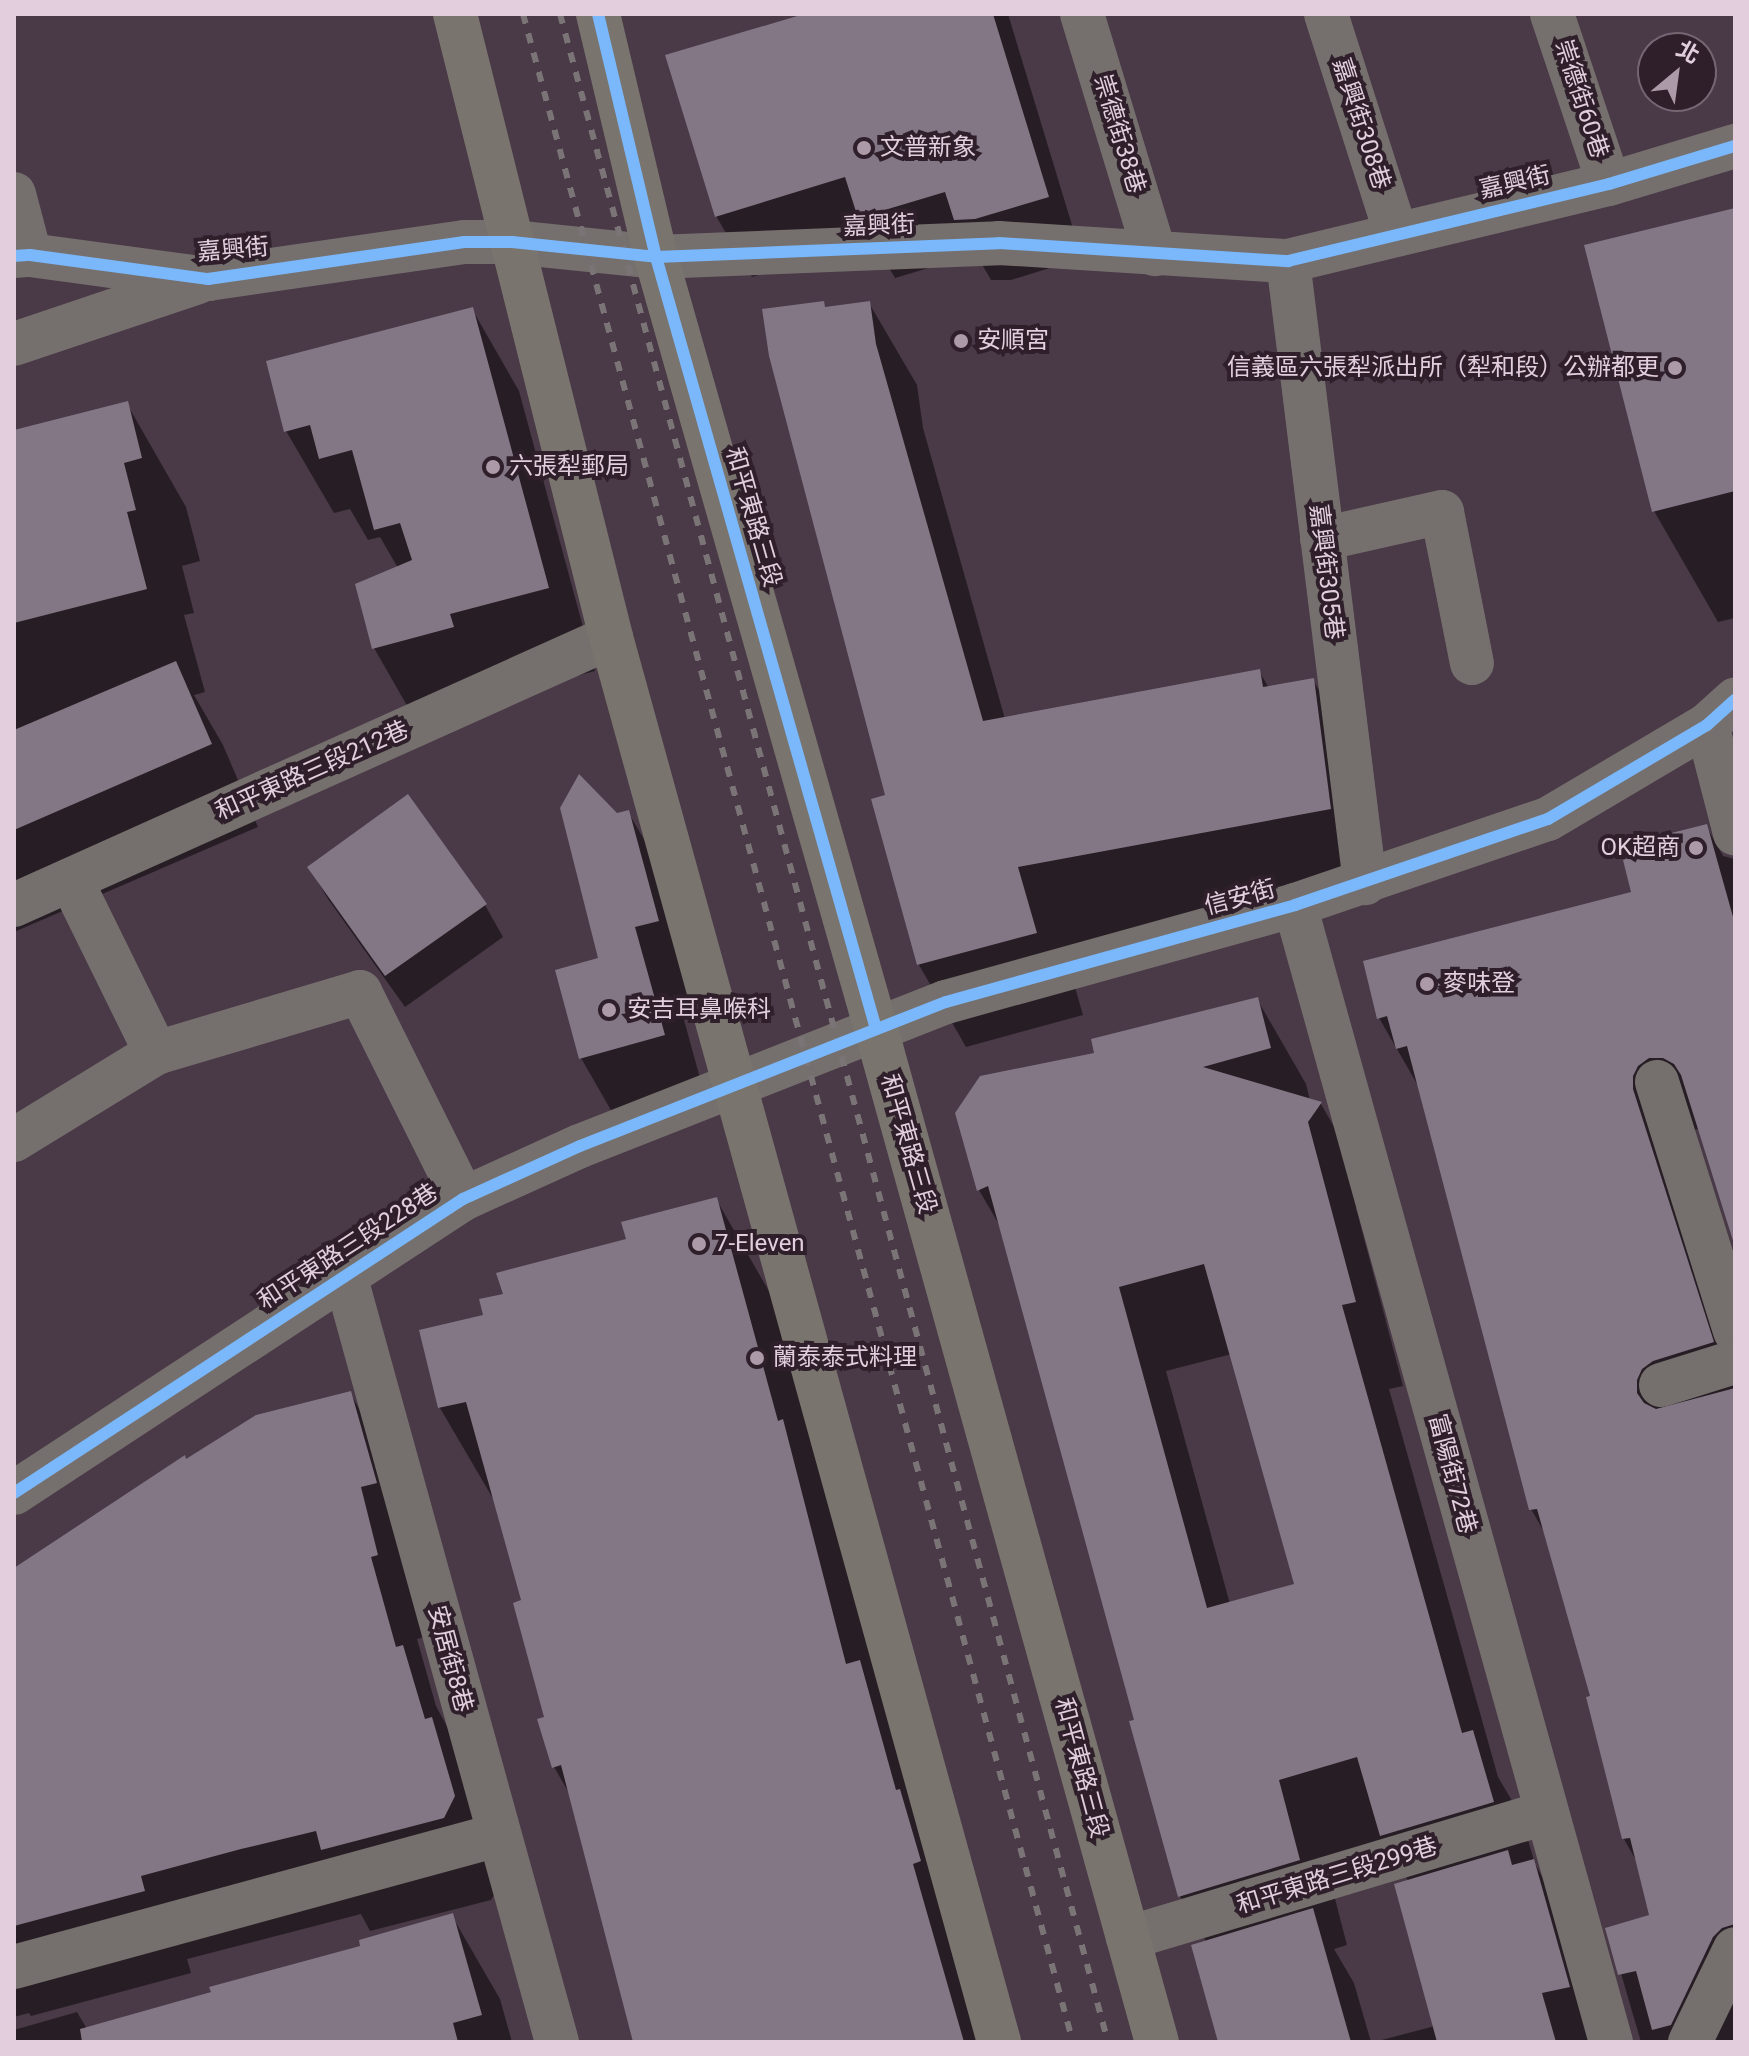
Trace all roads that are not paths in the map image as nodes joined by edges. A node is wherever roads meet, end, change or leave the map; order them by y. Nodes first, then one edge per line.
1 (455, 14) edge
2 (598, 14) edge
3 (1082, 14) edge
4 (1326, 14) edge
5 (1552, 14) edge
6 (1735, 146) edge
7 (1609, 184) junction
8 (14, 194) edge
9 (1396, 234) junction
10 (512, 242) junction
11 (1155, 254) junction
12 (22, 255) edge
13 (656, 257) junction
14 (1288, 261) junction
15 (208, 279) junction
16 (14, 344) edge
17 (1322, 539) junction
18 (611, 637) junction
19 (1472, 663) dead end
20 (1721, 713) edge
21 (1735, 833) edge
22 (71, 880) junction
23 (1365, 883) junction
24 (14, 905) edge
25 (1295, 905) junction
26 (876, 1029) junction
27 (156, 1053) junction
28 (1657, 1082) dead end
29 (732, 1086) junction
30 (14, 1140) edge
31 (463, 1199) junction
32 (345, 1275) junction
33 (1735, 1331) edge
34 (1735, 1362) edge
35 (1661, 1385) dead end
36 (14, 1493) edge
37 (1545, 1813) junction
38 (498, 1835) junction
39 (1128, 1938) junction
40 (1735, 1949) edge
41 (14, 1967) edge
42 (557, 2042) edge
43 (999, 2042) edge
44 (1157, 2042) edge
45 (1611, 2042) edge
46 (1690, 2042) edge

1 - 10 main road
2 - 13 main road, 和平東路三段
3 - 11 street, 崇德街38巷
4 - 9 street, 嘉興街308巷
5 - 7 street, 崇德街60巷
6 - 7 street, 嘉興街
7 - 9 street, 嘉興街
8 - 12 street
9 - 14 street, 嘉興街
10 - 13 street, 嘉興街
10 - 15 street, 嘉興街
10 - 18 main road
11 - 13 street, 嘉興街
11 - 14 street, 嘉興街
12 - 15 street, 嘉興街
13 - 26 main road, 和平東路三段
14 - 17 street, 嘉興街305巷
15 - 16 street
17 - 19 street
17 - 23 street, 嘉興街305巷
18 - 22 street, 和平東路三段212巷
18 - 29 main road
20 - 21 street
20 - 23 street, 信安街
22 - 24 street, 和平東路三段212巷
22 - 27 street
23 - 25 street, 信安街
25 - 26 street, 信安街
25 - 37 street, 富陽街72巷
26 - 29 street, 信安街
26 - 39 main road, 和平東路三段
27 - 30 street
27 - 31 street
28 - 33 street
29 - 31 street, 和平東路三段228巷
29 - 43 main road
31 - 32 street, 和平東路三段228巷
32 - 36 street, 和平東路三段228巷
32 - 38 street, 安居街8巷
34 - 35 street
37 - 39 street, 和平東路三段299巷
37 - 45 street, 富陽街72巷
38 - 41 street
38 - 42 street, 安居街8巷
39 - 44 main road, 和平東路三段
40 - 46 street

